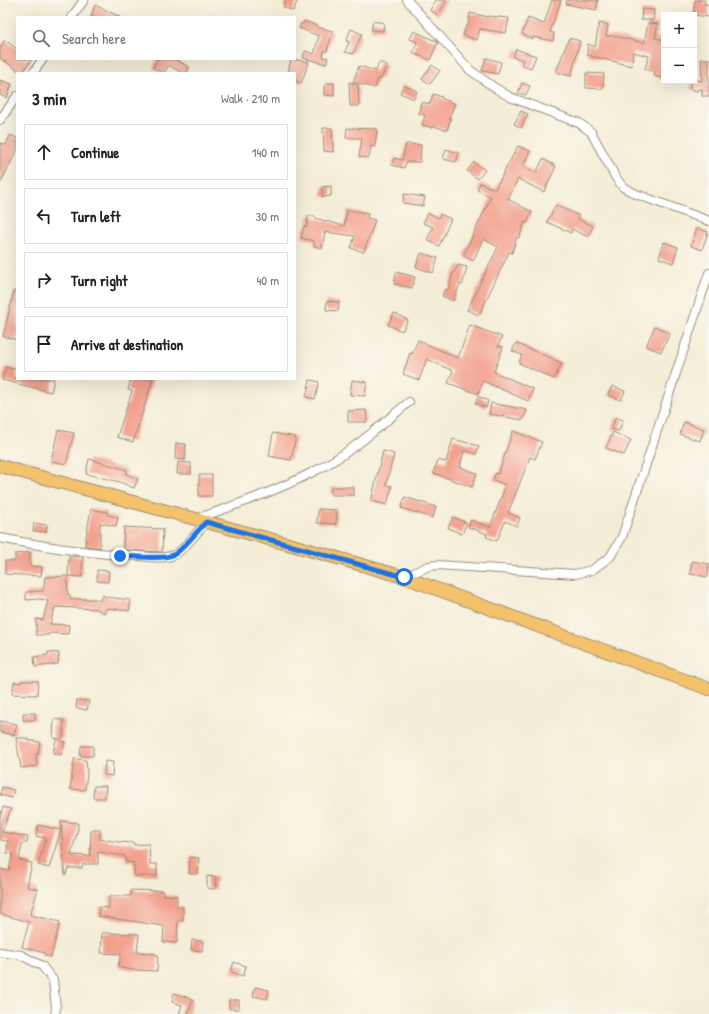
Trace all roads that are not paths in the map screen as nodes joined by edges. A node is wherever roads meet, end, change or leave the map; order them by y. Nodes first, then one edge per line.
1 (84, 0) edge
2 (408, 0) edge
3 (73, 16) edge
4 (42, 60) edge
5 (34, 72) edge
6 (16, 97) edge
7 (0, 120) edge
8 (709, 221) edge
9 (709, 274) edge
10 (409, 402) dead end
11 (0, 466) edge
12 (201, 521) junction
13 (0, 538) edge
14 (404, 577) junction
15 (709, 689) edge
16 (0, 952) edge
17 (55, 1014) edge

1 - 3 street
2 - 8 street
4 - 5 street
6 - 7 street
9 - 14 street
10 - 12 street
11 - 12 main road
12 - 13 street
12 - 14 main road
14 - 15 main road
16 - 17 street

